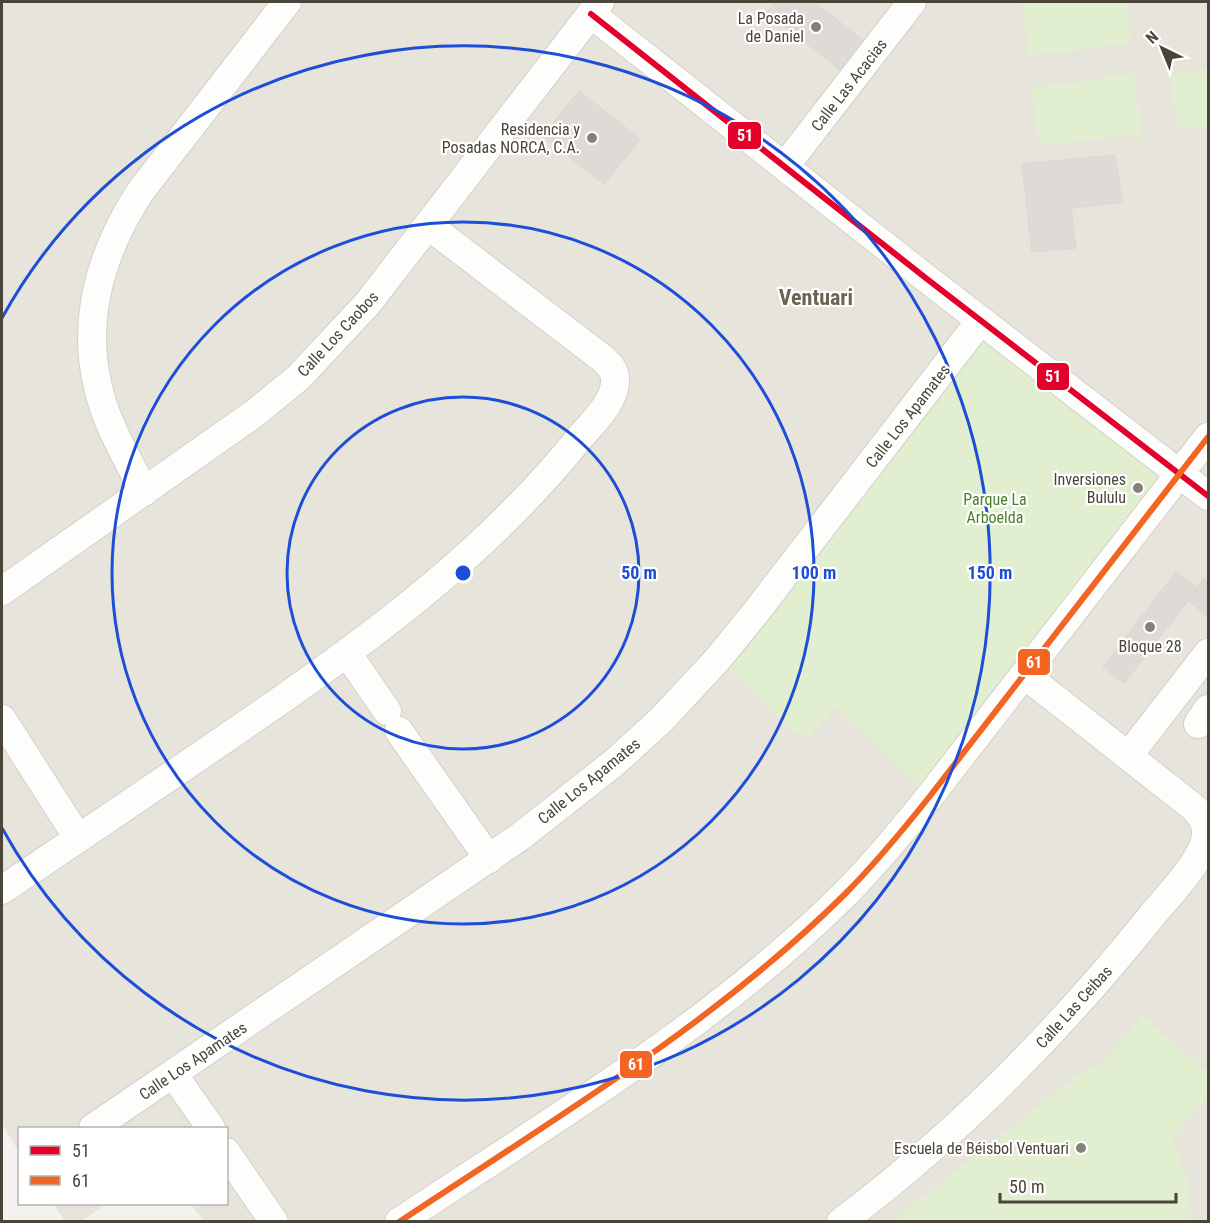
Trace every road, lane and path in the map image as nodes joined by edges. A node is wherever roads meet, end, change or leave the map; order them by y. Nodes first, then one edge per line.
1 (287, 2) edge
2 (912, 2) edge
3 (595, 8) edge
4 (785, 166) junction
5 (429, 226) junction
6 (981, 320) junction
7 (1209, 437) edge
8 (1180, 474) junction
9 (144, 492) junction
10 (1209, 496) edge
11 (2, 591) edge
12 (347, 653) junction
13 (1209, 653) edge
14 (1025, 675) junction
15 (2, 719) edge
16 (1134, 760) junction
17 (78, 838) junction
18 (489, 859) junction
19 (2, 890) edge
20 (173, 1074) junction
21 (94, 1127) edge
22 (210, 1127) edge
23 (228, 1155) edge
24 (274, 1221) edge
25 (399, 1221) edge
26 (841, 1221) edge

1 - 9 street
2 - 4 street, Calle Las Acacias
3 - 4 street
3 - 5 street, Calle Los Caobos
4 - 6 street
5 - 9 street, Calle Los Caobos
5 - 12 street
6 - 8 street
6 - 18 street, Calle Los Apamates
7 - 8 street
8 - 10 street
8 - 14 street
9 - 11 street, Calle Los Caobos
12 - 17 street
12 - 18 street
13 - 16 street
14 - 16 street, Calle Las Ceibas
14 - 25 street
15 - 17 street
16 - 26 street, Calle Las Ceibas
17 - 19 street
18 - 20 street, Calle Los Apamates
20 - 21 street, Calle Los Apamates
20 - 22 street
23 - 24 street

